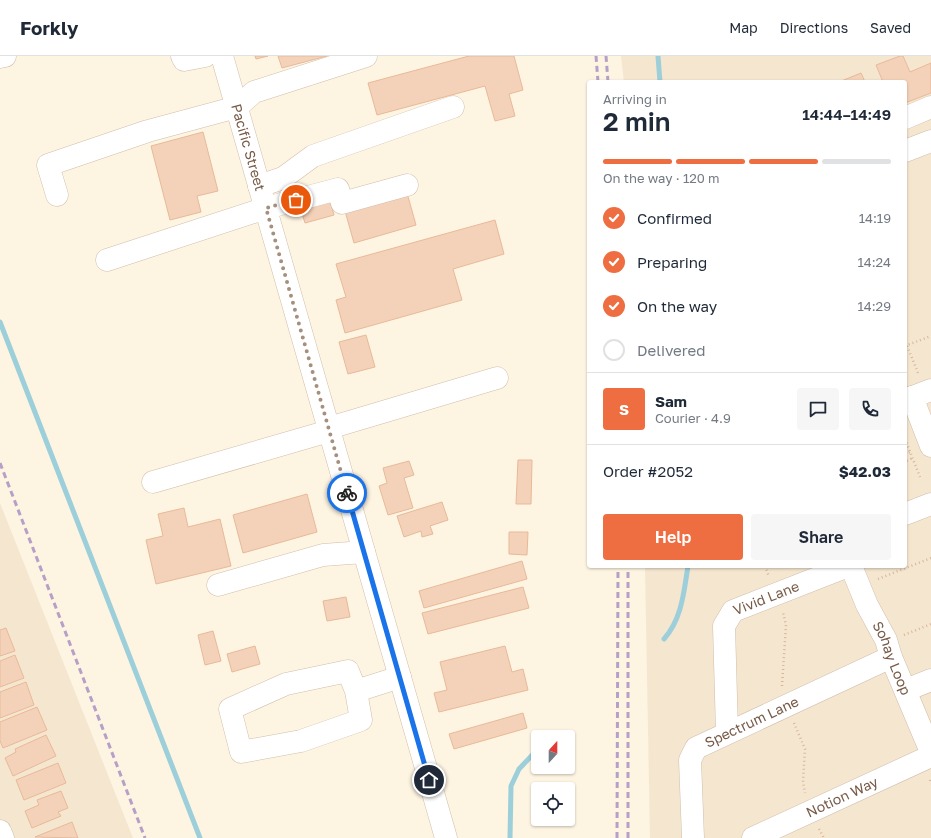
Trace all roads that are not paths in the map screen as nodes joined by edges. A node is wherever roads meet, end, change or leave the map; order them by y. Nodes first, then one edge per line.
1 (5, 56) edge
2 (182, 56) edge
3 (205, 56) edge
4 (222, 56) edge
5 (366, 56) edge
6 (0, 57) edge
7 (237, 107) junction
8 (453, 107) dead end
9 (931, 107) edge
10 (907, 117) edge
11 (931, 141) edge
12 (907, 150) edge
13 (259, 186) junction
14 (407, 186) dead end
15 (57, 195) dead end
16 (266, 208) junction
17 (107, 260) dead end
18 (497, 378) dead end
19 (917, 392) edge
20 (329, 429) junction
21 (931, 446) edge
22 (153, 482) dead end
23 (931, 504) edge
24 (907, 513) edge
25 (364, 552) junction
26 (844, 568) edge
27 (850, 568) edge
28 (218, 585) dead end
29 (894, 647) junction
30 (400, 677) junction
31 (931, 680) edge
32 (906, 690) junction
33 (356, 691) junction
34 (727, 732) junction
35 (931, 752) edge
36 (931, 756) edge
37 (0, 831) edge
38 (3, 838) edge
39 (446, 838) edge
40 (693, 838) edge
41 (753, 838) edge

1 - 6 street
2 - 3 street
4 - 7 street, Pacific Street
5 - 7 street
7 - 13 street, Pacific Street
7 - 15 street
8 - 13 street
9 - 10 street
11 - 12 street
13 - 16 street, Pacific Street
14 - 16 street
16 - 17 street
16 - 20 street, Pacific Street
18 - 20 street
19 - 21 street
20 - 22 street
20 - 25 street, Pacific Street
23 - 24 street
25 - 28 street
25 - 30 street, Pacific Street
26 - 34 street, Vivid Lane
27 - 29 street, Sohay Loop
29 - 32 street, Sohay Loop
29 - 34 street, Spectrum Lane
30 - 33 street
30 - 39 street, Pacific Street
31 - 32 street
32 - 35 street, Sohay Loop
33 - 33 street
34 - 40 street, Spectrum Lane
36 - 41 street, Notion Way
37 - 38 street

